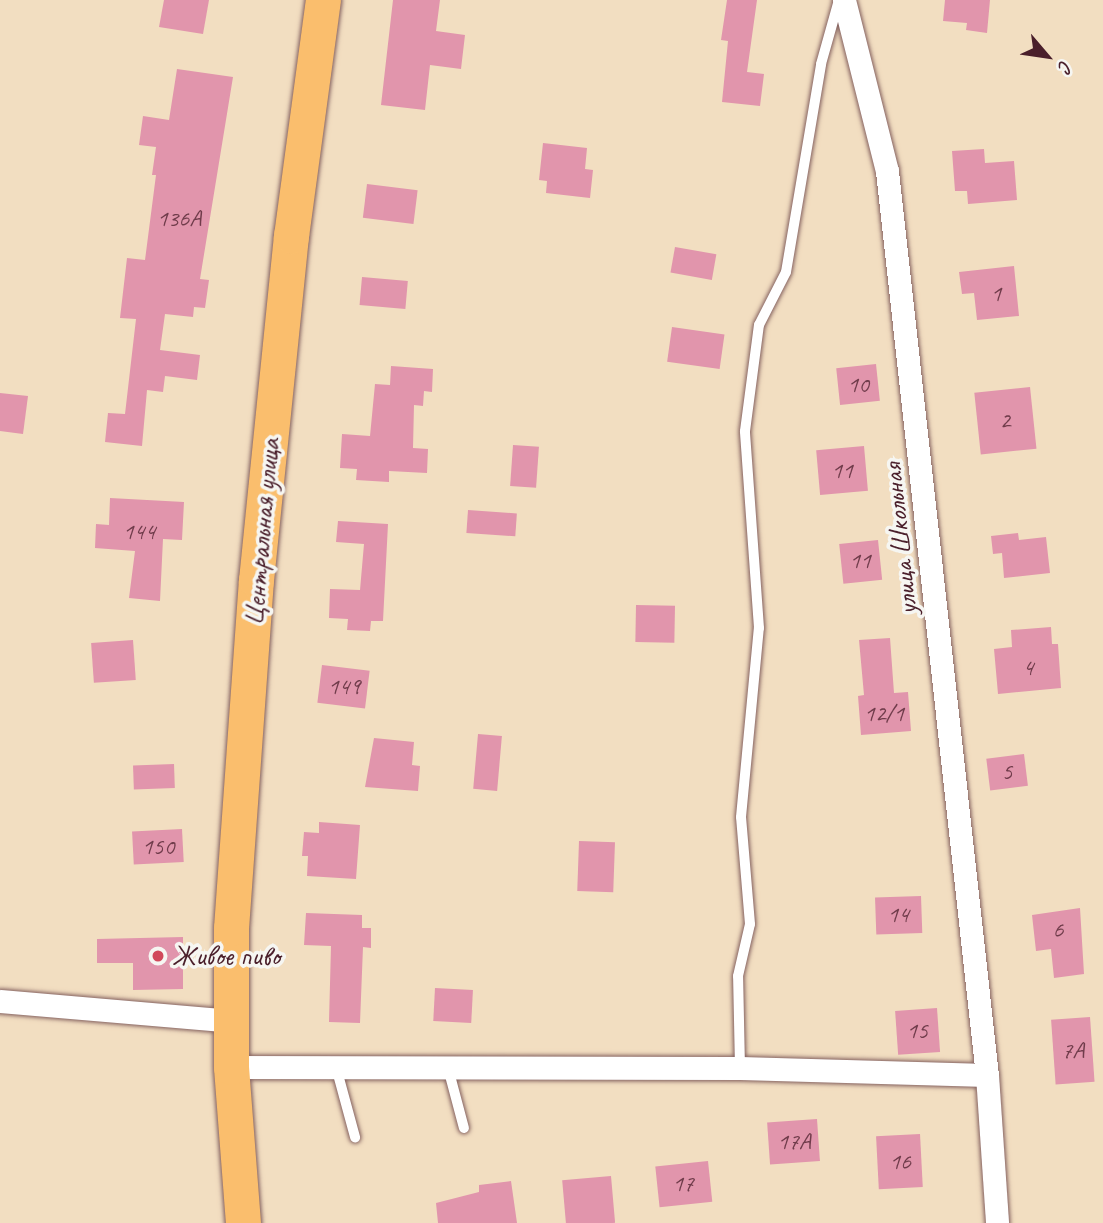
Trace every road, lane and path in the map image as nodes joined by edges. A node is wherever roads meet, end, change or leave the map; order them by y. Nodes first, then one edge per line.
1 (323, 0) edge
2 (841, 0) edge
3 (0, 1001) edge
4 (232, 1021) junction
5 (231, 1067) junction
6 (336, 1067) junction
7 (448, 1068) junction
8 (740, 1068) junction
9 (987, 1075) junction
10 (464, 1128) dead end
11 (355, 1137) dead end
12 (243, 1223) edge
13 (997, 1223) edge

1 - 4 main road, Центральная улица
2 - 8 lane
2 - 9 street, улица Школьная
3 - 4 street
4 - 5 main road, Центральная улица
5 - 6 street
5 - 12 main road, Центральная улица
6 - 7 street
6 - 11 lane
7 - 8 street
7 - 10 lane
8 - 9 street
9 - 13 street, улица Школьная

